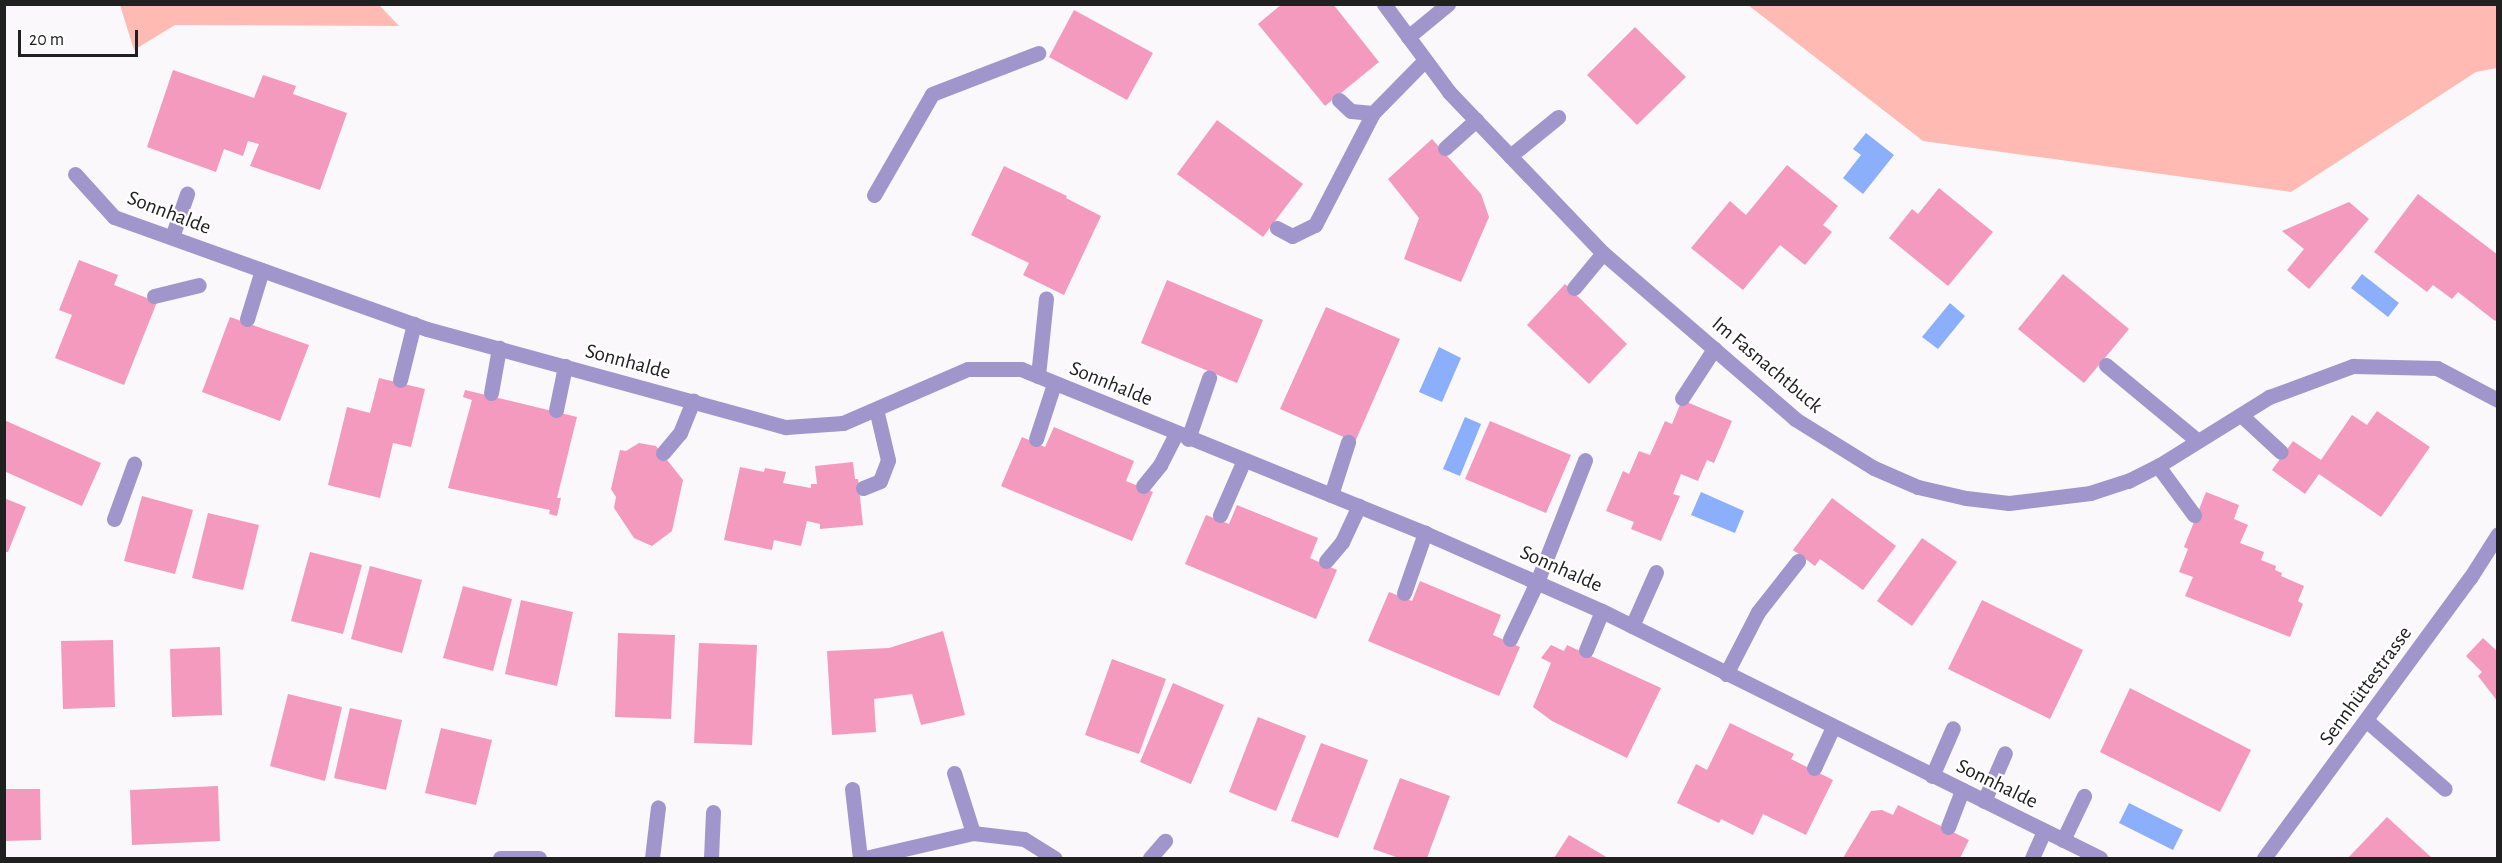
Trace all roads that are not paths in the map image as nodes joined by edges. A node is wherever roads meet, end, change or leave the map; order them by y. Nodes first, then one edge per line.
1 (1384, 4) edge
2 (1448, 4) edge
3 (1408, 37) junction
4 (1038, 53) dead end
5 (1425, 60) junction
6 (1339, 100) dead end
7 (1373, 113) junction
8 (1558, 117) dead end
9 (1476, 120) junction
10 (1445, 148) dead end
11 (1510, 156) junction
12 (75, 174) dead end
13 (187, 194) dead end
14 (874, 195) dead end
15 (1277, 228) dead end
16 (172, 237) junction
17 (1603, 253) junction
18 (262, 270) junction
19 (199, 285) dead end
20 (1574, 288) dead end
21 (154, 296) dead end
22 (1046, 298) dead end
23 (247, 319) dead end
24 (414, 324) junction
25 (499, 348) junction
26 (1714, 350) junction
27 (2106, 365) dead end
28 (565, 366) junction
29 (1038, 376) junction
30 (1209, 378) dead end
31 (400, 380) dead end
32 (1054, 384) junction
33 (491, 393) dead end
34 (1682, 398) dead end
35 (2498, 400) edge
36 (693, 401) junction
37 (876, 409) junction
38 (556, 410) dead end
39 (2241, 415) junction
40 (1182, 436) junction
41 (1036, 439) dead end
42 (2198, 441) junction
43 (1347, 442) dead end
44 (2281, 452) dead end
45 (663, 453) dead end
46 (1244, 460) junction
47 (1585, 460) dead end
48 (134, 464) dead end
49 (2158, 466) junction
50 (1143, 486) dead end
51 (863, 488) dead end
52 (1331, 495) junction
53 (1359, 506) junction
54 (1220, 515) dead end
55 (2194, 515) dead end
56 (114, 519) dead end
57 (1425, 533) junction
58 (2498, 534) edge
59 (1326, 561) dead end
60 (1798, 561) dead end
61 (1656, 572) dead end
62 (1537, 582) junction
63 (1404, 593) dead end
64 (1602, 610) junction
65 (1632, 626) junction
66 (1510, 639) dead end
67 (1586, 650) dead end
68 (1726, 674) junction
69 (2367, 721) junction
70 (1833, 727) junction
71 (1953, 728) dead end
72 (2005, 753) dead end
73 (1814, 768) dead end
74 (954, 773) dead end
75 (1932, 776) junction
76 (852, 789) dead end
77 (2445, 789) dead end
78 (1962, 790) junction
79 (2084, 796) dead end
80 (1984, 801) junction
81 (658, 807) dead end
82 (713, 812) dead end
83 (1948, 827) dead end
84 (2044, 831) junction
85 (974, 833) junction
86 (2063, 840) junction
87 (1165, 841) dead end
88 (508, 858) edge
89 (539, 858) edge
90 (652, 858) edge
91 (711, 858) edge
92 (860, 858) edge
93 (865, 858) edge
94 (1054, 858) edge
95 (1150, 858) edge
96 (2032, 858) edge
97 (2100, 858) edge
98 (2264, 858) edge

1 - 3 street, Im Fasnachtbuck
2 - 3 street
3 - 5 street, Im Fasnachtbuck
4 - 14 street
5 - 7 street
5 - 9 street, Im Fasnachtbuck
6 - 7 street
7 - 15 street
8 - 11 street
9 - 10 street
9 - 11 street, Im Fasnachtbuck
11 - 17 street, Im Fasnachtbuck
12 - 16 street, Sonnhalde
13 - 16 street
16 - 18 street, Sonnhalde
17 - 20 street
17 - 26 street, Im Fasnachtbuck
18 - 23 street
18 - 24 street, Sonnhalde
19 - 21 street
22 - 29 street
24 - 25 street, Sonnhalde
24 - 31 street
25 - 28 street, Sonnhalde
25 - 33 street
26 - 34 street
26 - 49 street, Im Fasnachtbuck
27 - 42 street
28 - 36 street, Sonnhalde
28 - 38 street
29 - 32 street, Sonnhalde
29 - 37 street, Sonnhalde
30 - 40 street
32 - 40 street, Sonnhalde
32 - 41 street
35 - 39 street, Im Fasnachtbuck
36 - 37 street, Sonnhalde
36 - 45 street
37 - 51 street
39 - 42 street, Im Fasnachtbuck
39 - 44 street
40 - 46 street, Sonnhalde
40 - 50 street
42 - 49 street, Im Fasnachtbuck
43 - 52 street
46 - 52 street, Sonnhalde
46 - 54 street
47 - 62 street
48 - 56 street
49 - 55 street
52 - 53 street, Sonnhalde
53 - 57 street, Sonnhalde
53 - 59 street
57 - 62 street, Sonnhalde
57 - 63 street
58 - 69 street, Sennhüttestrasse
60 - 68 street
61 - 65 street
62 - 64 street, Sonnhalde
62 - 66 street
64 - 65 street, Sonnhalde
64 - 67 street
65 - 68 street, Sonnhalde
68 - 70 street, Sonnhalde
69 - 77 street
69 - 98 street, Sennhüttestrasse
70 - 73 street
70 - 75 street, Sonnhalde
71 - 75 street
72 - 80 street
74 - 85 street
75 - 78 street, Sonnhalde
76 - 92 street
78 - 80 street, Sonnhalde
78 - 83 street
79 - 86 street
80 - 84 street, Sonnhalde
81 - 90 street
82 - 91 street
84 - 86 street, Sonnhalde
84 - 96 street
85 - 93 street
85 - 94 street
86 - 97 street, Sonnhalde
87 - 95 street
88 - 89 street

